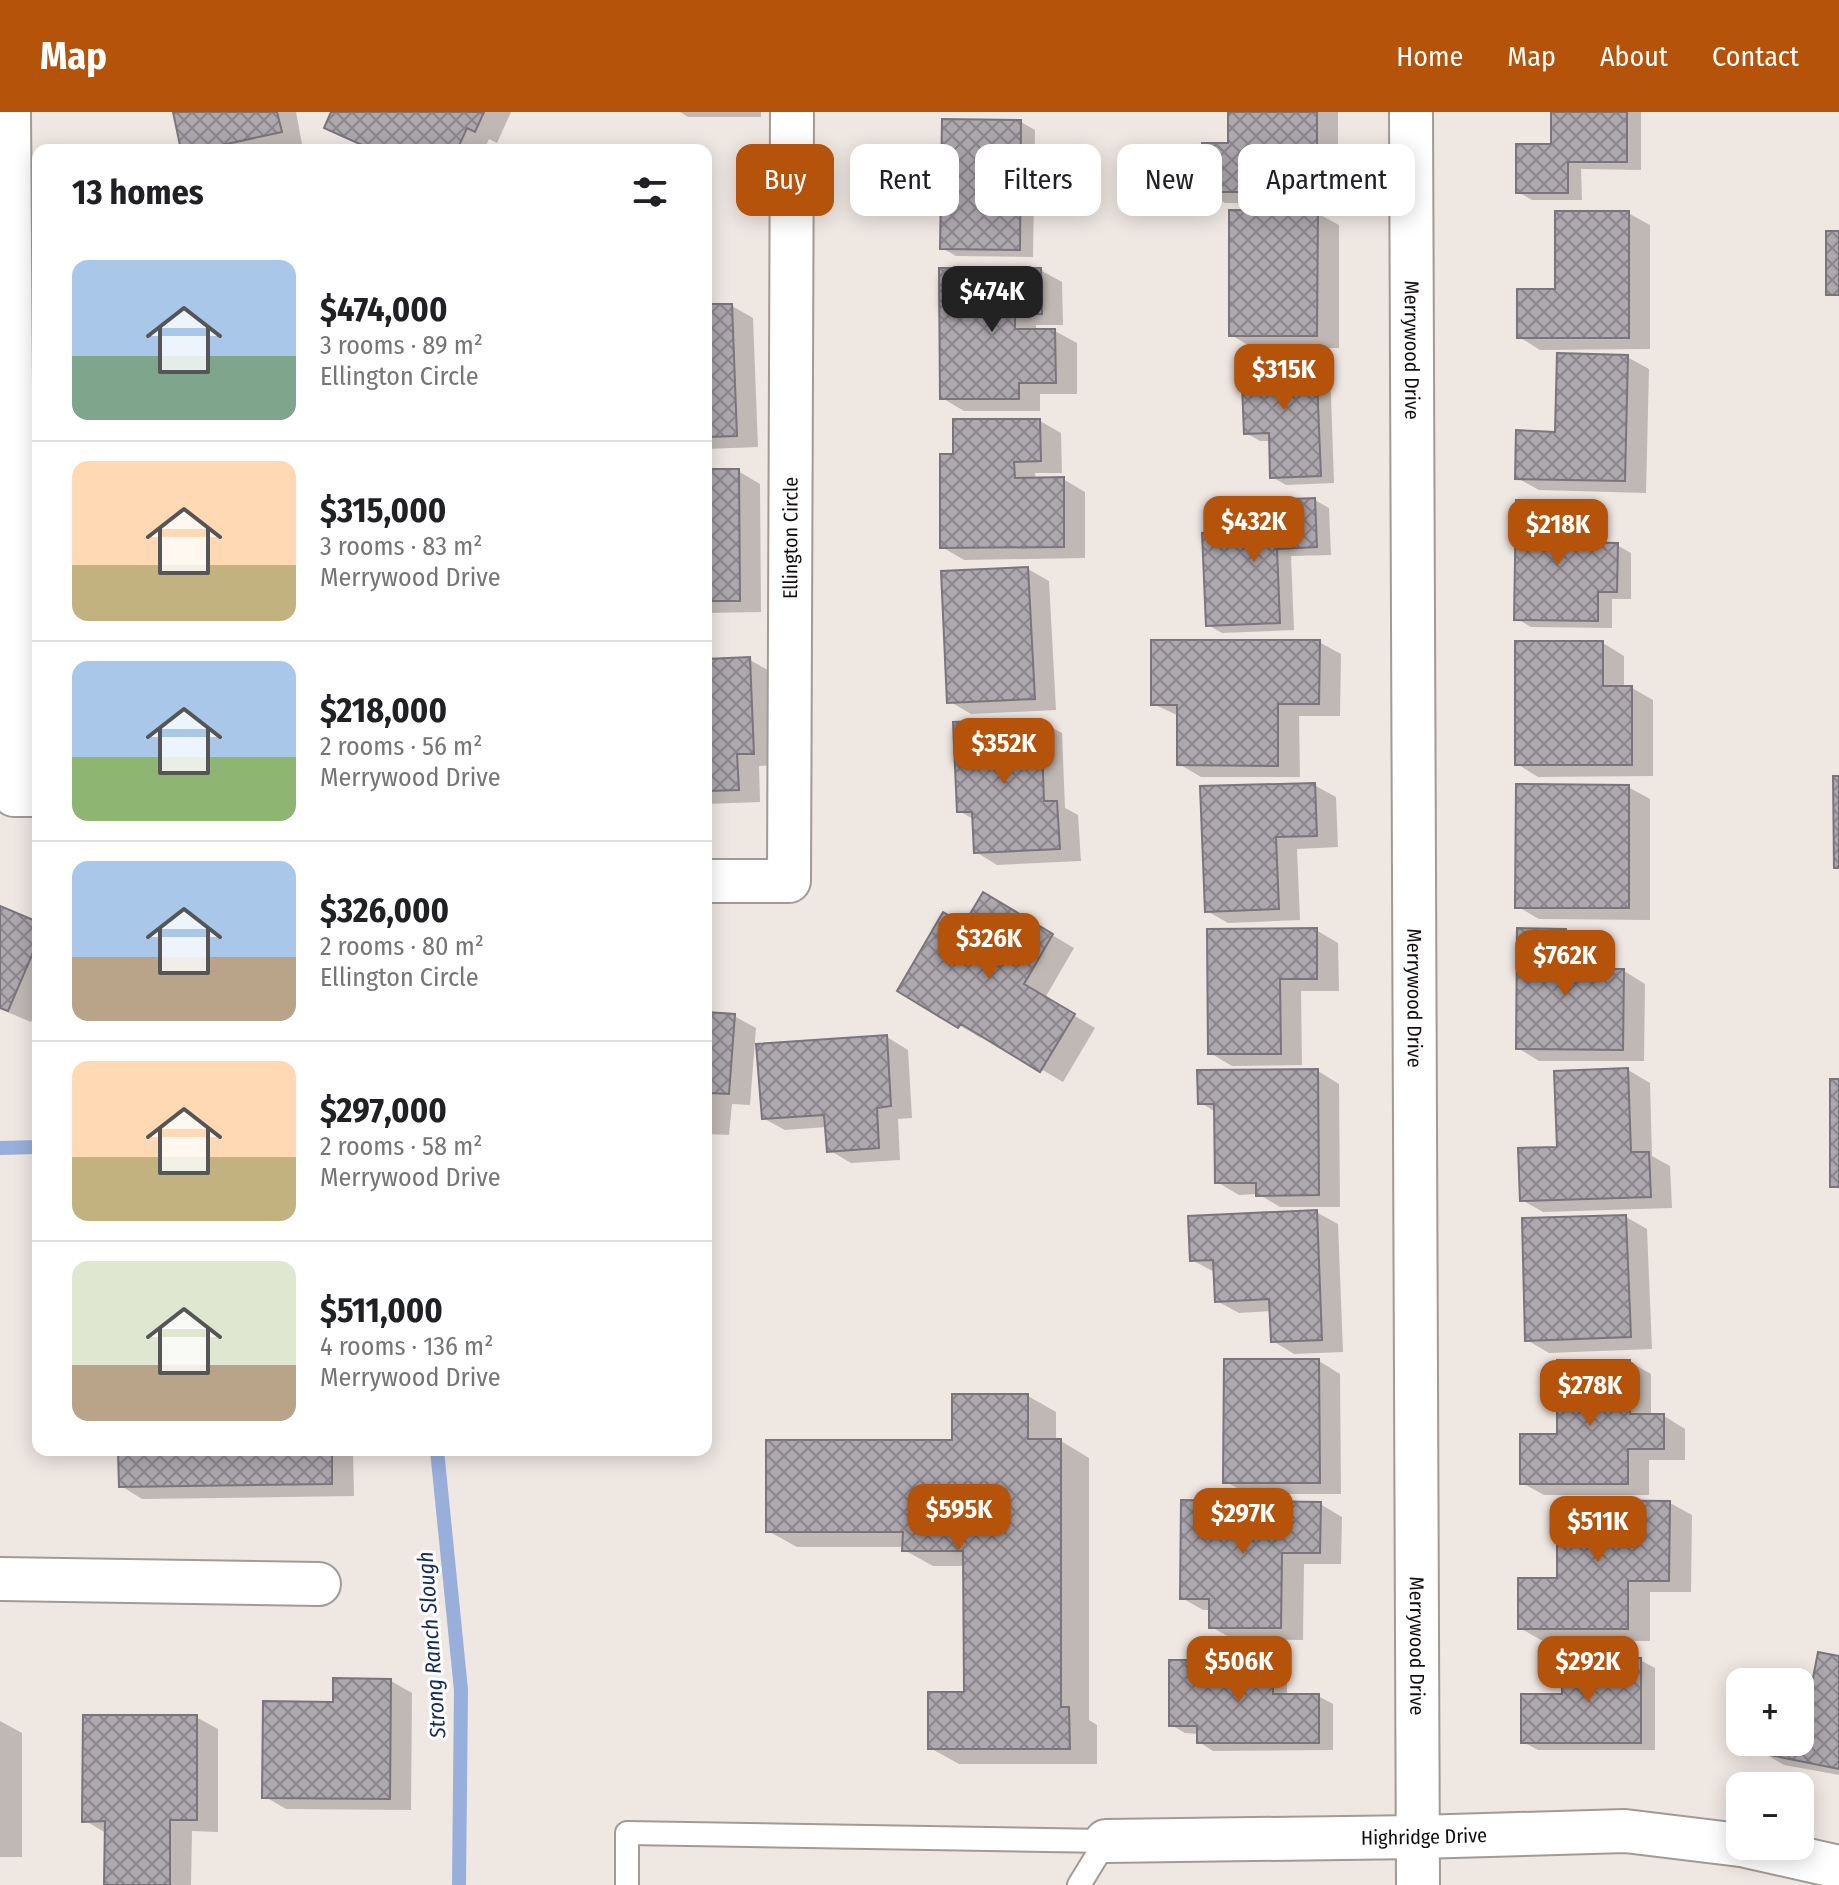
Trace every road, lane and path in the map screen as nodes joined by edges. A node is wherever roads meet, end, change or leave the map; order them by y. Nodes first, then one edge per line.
1 (9, 112) edge
2 (792, 112) edge
3 (1411, 112) edge
4 (24, 278) edge
5 (32, 795) edge
6 (712, 881) edge
7 (0, 1579) edge
8 (319, 1584) dead end
9 (1418, 1837) junction
10 (1106, 1841) junction
11 (1726, 1843) edge
12 (1808, 1860) edge
13 (1839, 1867) edge
14 (627, 1885) edge
15 (1079, 1885) edge
16 (1418, 1885) edge

1 - 4 street
2 - 6 street, Ellington Circle
3 - 9 street, Merrywood Drive
4 - 5 street
7 - 8 street
9 - 10 street, Highridge Drive
9 - 11 street, Highridge Drive
9 - 16 street, Merrywood Drive
10 - 14 lane
10 - 15 lane
12 - 13 street

